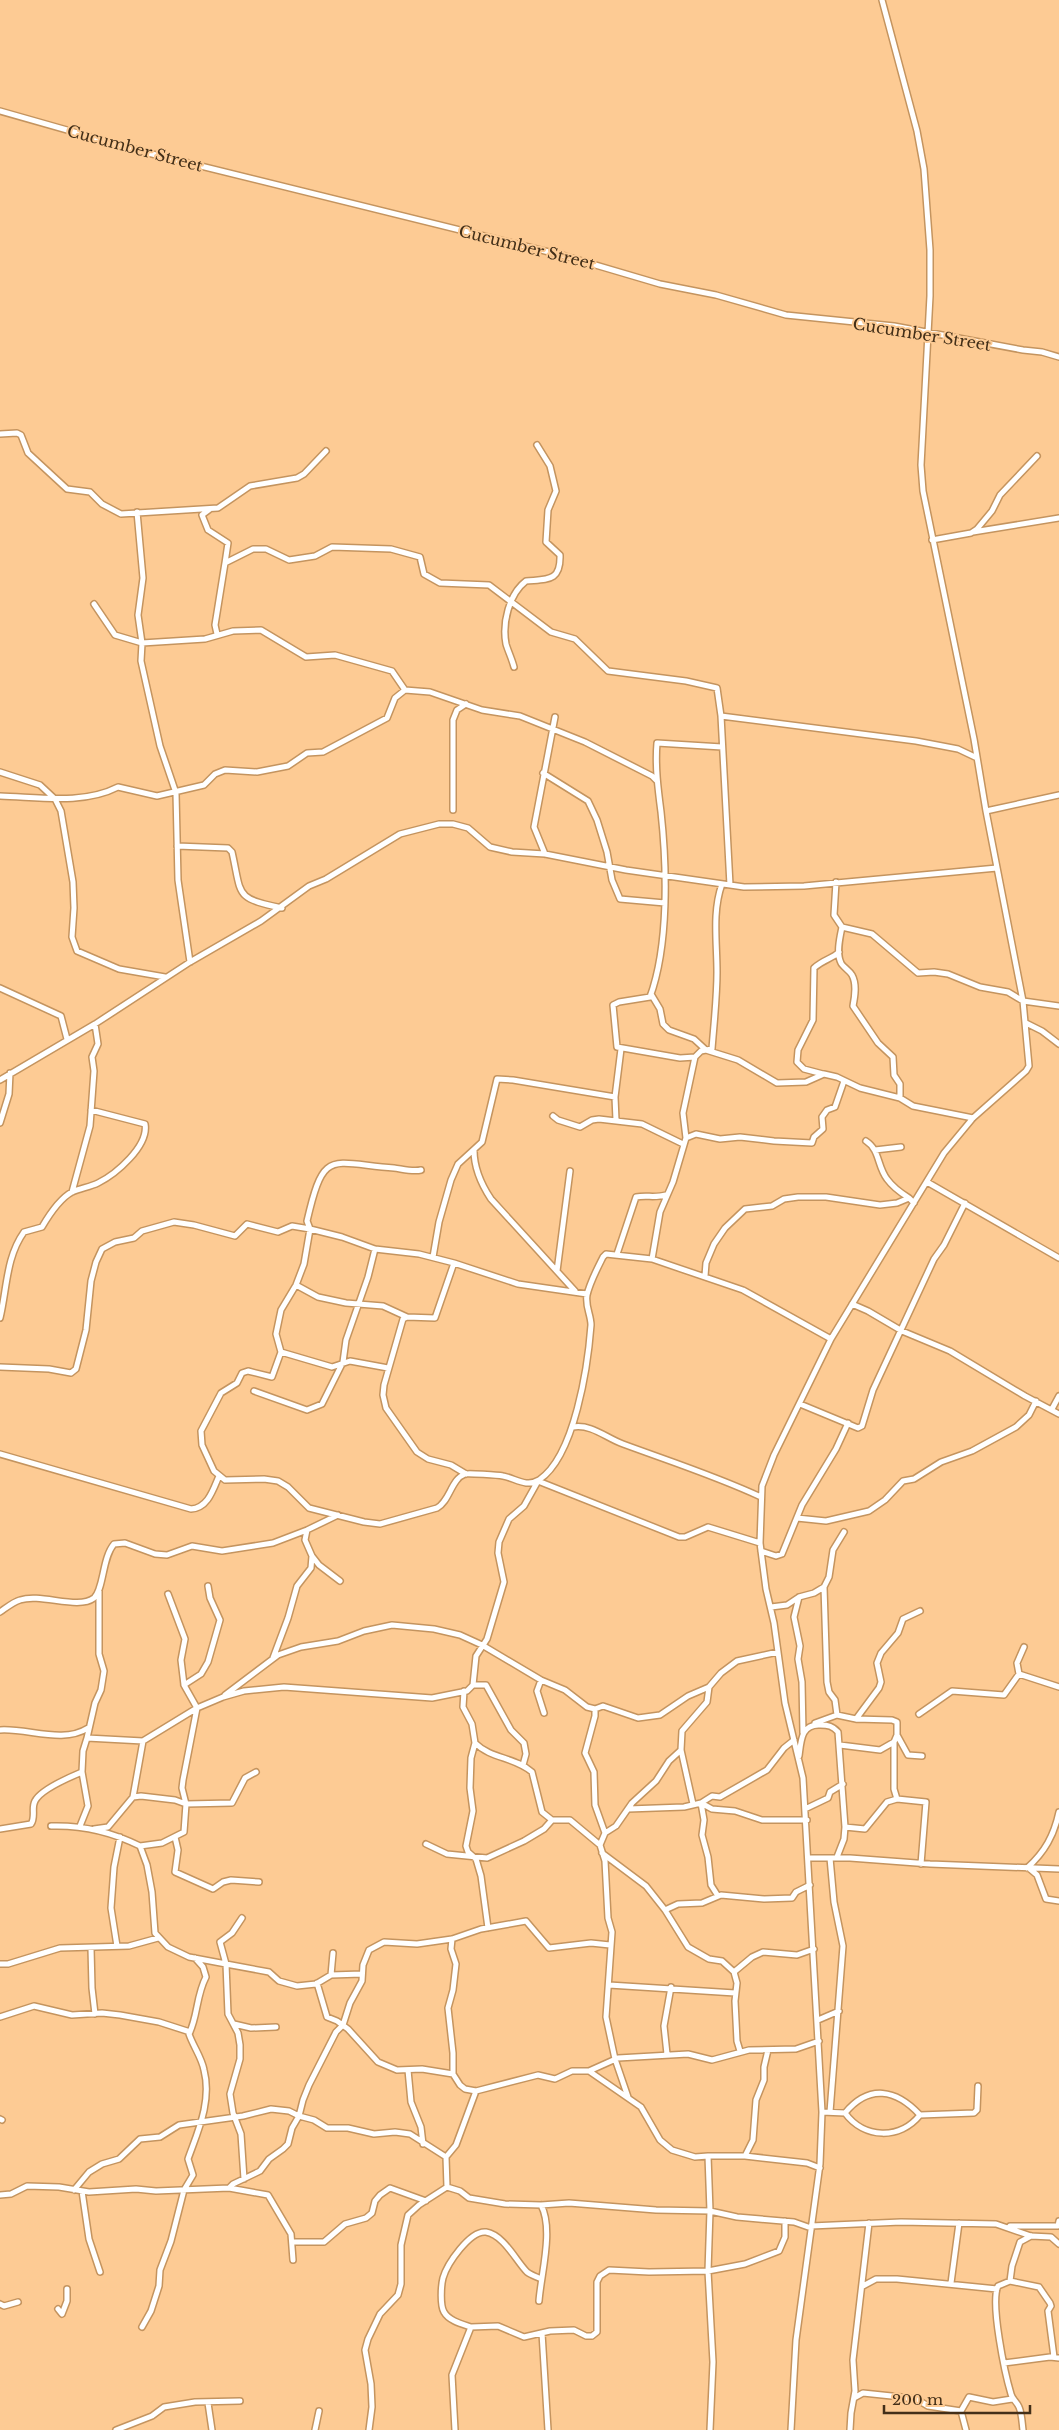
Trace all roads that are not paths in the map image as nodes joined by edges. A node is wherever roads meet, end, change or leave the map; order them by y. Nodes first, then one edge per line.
1 (882, 0) edge
2 (0, 111) edge
3 (930, 333) junction
4 (1059, 357) edge
5 (0, 434) edge
6 (537, 445) dead end
7 (326, 451) dead end
8 (1037, 456) dead end
9 (210, 509) junction
10 (136, 512) junction
11 (1059, 518) edge
12 (970, 533) junction
13 (932, 540) junction
14 (225, 563) junction
15 (510, 602) junction
16 (94, 604) dead end
17 (217, 634) junction
18 (142, 643) junction
19 (514, 667) dead end
20 (405, 690) junction
21 (466, 704) junction
22 (721, 716) junction
23 (555, 717) dead end
24 (552, 729) junction
25 (722, 747) junction
26 (976, 758) junction
27 (0, 772) edge
28 (543, 773) junction
29 (657, 782) junction
30 (176, 793) junction
31 (1059, 795) edge
32 (0, 796) edge
33 (55, 798) junction
34 (453, 810) dead end
35 (986, 811) junction
36 (177, 846) junction
37 (545, 854) junction
38 (610, 867) junction
39 (997, 868) junction
40 (664, 875) junction
41 (836, 882) junction
42 (722, 884) junction
43 (730, 885) junction
44 (665, 903) junction
45 (282, 908) junction
46 (842, 927) junction
47 (839, 952) junction
48 (190, 962) junction
49 (164, 978) junction
50 (0, 988) edge
51 (651, 994) junction
52 (1023, 1001) junction
53 (1059, 1006) edge
54 (1026, 1023) junction
55 (95, 1024) junction
56 (67, 1039) junction
57 (1059, 1044) edge
58 (621, 1048) junction
59 (706, 1050) junction
60 (695, 1057) junction
61 (10, 1073) junction
62 (824, 1074) junction
63 (0, 1080) edge
64 (844, 1081) junction
65 (615, 1098) junction
66 (900, 1098) junction
67 (91, 1110) junction
68 (553, 1116) dead end
69 (973, 1118) junction
70 (616, 1120) junction
71 (0, 1123) edge
72 (685, 1141) junction
73 (866, 1141) dead end
74 (901, 1147) dead end
75 (474, 1150) junction
76 (876, 1150) junction
77 (421, 1170) dead end
78 (570, 1171) dead end
79 (927, 1182) junction
80 (72, 1192) junction
81 (666, 1196) junction
82 (908, 1198) junction
83 (914, 1203) junction
84 (965, 1203) junction
85 (310, 1229) junction
86 (375, 1249) junction
87 (617, 1254) junction
88 (433, 1258) junction
89 (1059, 1258) edge
90 (652, 1259) junction
91 (454, 1263) junction
92 (557, 1271) junction
93 (705, 1276) junction
94 (296, 1285) junction
95 (575, 1292) junction
96 (587, 1294) junction
97 (852, 1304) junction
98 (359, 1305) junction
99 (407, 1317) junction
100 (0, 1318) edge
101 (902, 1331) junction
102 (831, 1339) junction
103 (281, 1352) junction
104 (343, 1362) junction
105 (0, 1367) edge
106 (388, 1368) junction
107 (254, 1391) dead end
108 (1059, 1396) edge
109 (1036, 1401) junction
110 (800, 1404) junction
111 (1052, 1409) junction
112 (1059, 1414) edge
113 (848, 1423) junction
114 (573, 1427) junction
115 (0, 1454) edge
116 (466, 1474) junction
117 (218, 1476) junction
118 (538, 1481) junction
119 (761, 1496) junction
120 (338, 1515) junction
121 (797, 1518) junction
122 (307, 1530) junction
123 (844, 1532) dead end
124 (760, 1543) junction
125 (761, 1551) junction
126 (312, 1556) junction
127 (340, 1581) dead end
128 (208, 1586) dead end
129 (824, 1587) junction
130 (99, 1591) junction
131 (168, 1594) dead end
132 (799, 1597) junction
133 (771, 1607) junction
134 (920, 1611) dead end
135 (0, 1612) edge
136 (482, 1645) junction
137 (1024, 1647) dead end
138 (778, 1652) junction
139 (273, 1658) junction
140 (1019, 1674) junction
141 (541, 1680) junction
142 (184, 1685) junction
143 (473, 1685) junction
144 (1059, 1686) edge
145 (709, 1687) junction
146 (464, 1691) junction
147 (223, 1697) junction
148 (197, 1708) junction
149 (595, 1709) junction
150 (544, 1713) dead end
151 (919, 1714) dead end
152 (837, 1715) junction
153 (856, 1719) junction
154 (810, 1725) junction
155 (88, 1728) junction
156 (0, 1730) edge
157 (803, 1733) junction
158 (897, 1735) junction
159 (87, 1738) junction
160 (794, 1740) junction
161 (143, 1741) junction
162 (894, 1742) junction
163 (475, 1744) junction
164 (840, 1744) junction
165 (681, 1750) junction
166 (922, 1756) dead end
167 (798, 1759) junction
168 (523, 1765) junction
169 (82, 1772) junction
170 (256, 1772) dead end
171 (843, 1784) junction
172 (133, 1797) junction
173 (897, 1799) junction
174 (701, 1803) junction
175 (186, 1804) junction
176 (693, 1804) junction
177 (628, 1808) junction
178 (805, 1809) junction
179 (1059, 1812) edge
180 (552, 1820) junction
181 (806, 1820) junction
182 (51, 1826) dead end
183 (80, 1826) dead end
184 (845, 1827) junction
185 (0, 1829) edge
186 (94, 1829) junction
187 (605, 1834) junction
188 (120, 1837) junction
189 (175, 1837) junction
190 (426, 1844) dead end
191 (600, 1845) junction
192 (140, 1846) junction
193 (601, 1853) junction
194 (837, 1857) junction
195 (476, 1858) junction
196 (809, 1858) junction
197 (830, 1858) junction
198 (921, 1864) junction
199 (1027, 1868) junction
200 (1059, 1869) edge
201 (259, 1882) dead end
202 (810, 1885) junction
203 (718, 1896) junction
204 (1059, 1901) edge
205 (665, 1910) junction
206 (242, 1918) dead end
207 (488, 1928) junction
208 (158, 1938) junction
209 (452, 1939) junction
210 (610, 1945) junction
211 (117, 1946) junction
212 (92, 1948) junction
213 (814, 1949) junction
214 (333, 1953) dead end
215 (195, 1958) junction
216 (0, 1964) edge
217 (226, 1964) junction
218 (734, 1972) junction
219 (330, 1974) junction
220 (362, 1974) junction
221 (316, 1983) junction
222 (609, 1985) junction
223 (671, 1987) junction
224 (735, 1993) junction
225 (839, 2010) junction
226 (96, 2014) junction
227 (0, 2017) edge
228 (818, 2020) junction
229 (234, 2024) junction
230 (343, 2025) junction
231 (276, 2027) dead end
232 (190, 2032) junction
233 (819, 2041) junction
234 (768, 2050) junction
235 (740, 2051) junction
236 (667, 2054) junction
237 (615, 2059) junction
238 (408, 2070) junction
239 (589, 2071) junction
240 (453, 2074) junction
241 (978, 2086) dead end
242 (476, 2091) junction
243 (628, 2097) junction
244 (822, 2112) junction
245 (830, 2112) junction
246 (845, 2113) junction
247 (920, 2115) junction
248 (234, 2116) junction
249 (299, 2116) junction
250 (200, 2120) junction
251 (422, 2144) junction
252 (708, 2156) junction
253 (745, 2156) junction
254 (446, 2157) junction
255 (820, 2168) junction
256 (244, 2179) junction
257 (447, 2187) junction
258 (229, 2188) junction
259 (74, 2190) junction
260 (184, 2190) junction
261 (82, 2191) junction
262 (0, 2196) edge
263 (426, 2201) junction
264 (541, 2205) junction
265 (710, 2210) junction
266 (1059, 2221) edge
267 (785, 2222) junction
268 (869, 2223) junction
269 (959, 2224) junction
270 (1005, 2226) junction
271 (811, 2227) junction
272 (1031, 2236) junction
273 (293, 2242) junction
274 (1059, 2244) edge
275 (293, 2260) dead end
276 (708, 2271) junction
277 (100, 2272) dead end
278 (541, 2279) junction
279 (1010, 2280) junction
280 (951, 2283) junction
281 (863, 2286) junction
282 (67, 2289) dead end
283 (997, 2289) junction
284 (539, 2301) dead end
285 (18, 2302) dead end
286 (0, 2304) edge
287 (58, 2309) dead end
288 (142, 2327) dead end
289 (470, 2327) junction
290 (542, 2333) junction
291 (1057, 2358) edge
292 (1004, 2363) junction
293 (854, 2398) junction
294 (1012, 2398) junction
295 (240, 2401) dead end
296 (208, 2403) junction
297 (319, 2411) dead end
298 (960, 2412) junction
299 (116, 2430) edge
300 (212, 2430) edge
301 (315, 2430) edge
302 (369, 2430) edge
303 (455, 2430) edge
304 (548, 2430) edge
305 (710, 2430) edge
306 (791, 2430) edge
307 (850, 2430) edge
308 (966, 2430) edge
309 (1023, 2430) edge

1 - 3 street
2 - 3 street, Cucumber Street
3 - 4 street, Cucumber Street
3 - 13 street
5 - 10 street
6 - 15 street
7 - 9 street
8 - 12 street
9 - 10 street
9 - 14 street
10 - 18 street
11 - 12 street
12 - 13 street
13 - 26 street
14 - 15 street
14 - 17 street
15 - 19 street
15 - 22 street
16 - 18 street
17 - 18 street
17 - 20 street
18 - 30 street
20 - 21 street
20 - 30 street
21 - 24 street
21 - 34 street
22 - 25 street
22 - 26 street
23 - 24 street
24 - 28 street
24 - 29 street
25 - 29 street
25 - 43 street
26 - 35 street
27 - 33 street
28 - 37 street
28 - 38 street
29 - 40 street
30 - 33 street
30 - 36 street
31 - 35 street
32 - 33 street
33 - 49 street
35 - 39 street
36 - 45 street
36 - 48 street
37 - 38 street
37 - 45 street
38 - 40 street
38 - 44 street
39 - 41 street
39 - 52 street
40 - 42 street
40 - 44 street
41 - 43 street
41 - 46 street
42 - 43 street
42 - 59 street
44 - 51 street
45 - 48 street
46 - 47 street
46 - 52 street
47 - 62 street
47 - 66 street
48 - 49 street
49 - 55 street
50 - 56 street
51 - 58 street
51 - 59 street
52 - 53 street
52 - 54 street
54 - 57 street
54 - 69 street
55 - 56 street
55 - 67 street
56 - 61 street
58 - 60 street
58 - 65 street
59 - 60 street
59 - 62 street
60 - 72 street
61 - 63 street
61 - 71 street
62 - 64 street
64 - 66 street
64 - 72 street
65 - 70 street
65 - 75 street
66 - 69 street
67 - 80 street
67 - 80 street
68 - 70 street
69 - 79 street
70 - 72 street
72 - 81 street
73 - 76 street
74 - 76 street
75 - 88 street
75 - 92 street
76 - 82 street
77 - 85 street
78 - 92 street
79 - 83 street
79 - 84 street
80 - 100 street
81 - 87 street
81 - 90 street
82 - 83 street
82 - 93 street
83 - 97 street
84 - 89 street
84 - 101 street
85 - 86 street
85 - 94 street
85 - 105 street
86 - 88 street
86 - 98 street
87 - 90 street
87 - 96 street
88 - 91 street
90 - 93 street
91 - 95 street
91 - 99 street
92 - 95 street
93 - 102 street
94 - 98 street
94 - 103 street
95 - 96 street
96 - 114 street
97 - 101 street
97 - 102 street
98 - 99 street
98 - 104 street
99 - 106 street
101 - 109 street
101 - 113 street
102 - 110 street
103 - 104 street
103 - 117 street
104 - 106 street
104 - 107 street
106 - 116 street
108 - 111 street
109 - 111 street
109 - 121 street
110 - 113 street
110 - 119 street
111 - 112 street
113 - 121 street
114 - 118 street
114 - 119 street
115 - 117 street
116 - 118 street
116 - 120 street
117 - 120 street
118 - 124 street
118 - 136 street
119 - 124 street
120 - 122 street
121 - 125 street
122 - 126 street
122 - 130 street
123 - 129 street
124 - 125 street
125 - 133 street
126 - 127 street
126 - 139 street
128 - 142 street
129 - 132 street
129 - 152 street
130 - 135 street
130 - 155 street
131 - 142 street
132 - 133 street
132 - 157 street
133 - 138 street
134 - 153 street
136 - 139 street
136 - 141 street
136 - 143 street
137 - 140 street
138 - 145 street
138 - 160 street
139 - 147 street
140 - 144 street
140 - 151 street
141 - 149 street
141 - 150 street
142 - 148 street
143 - 146 street
143 - 168 street
145 - 149 street
145 - 165 street
146 - 147 street
146 - 163 street
147 - 148 street
148 - 161 street
148 - 175 street
149 - 187 street
152 - 153 street
152 - 154 street
153 - 158 street
154 - 157 street
154 - 164 street
155 - 156 street
155 - 159 street
157 - 167 street
158 - 162 street
158 - 166 street
159 - 161 street
159 - 169 street
160 - 167 street
160 - 174 street
161 - 172 street
162 - 164 street
162 - 173 street
163 - 168 street
163 - 195 street
164 - 171 street
165 - 176 street
165 - 177 street
167 - 178 street
168 - 180 street
169 - 183 street
169 - 185 street
170 - 175 street
171 - 178 street
171 - 184 street
172 - 175 street
172 - 186 street
173 - 184 street
173 - 198 street
174 - 176 street
174 - 181 street
174 - 203 street
175 - 189 street
176 - 177 street
177 - 187 street
178 - 181 street
179 - 199 street
180 - 191 street
180 - 195 street
181 - 196 street
182 - 186 street
184 - 194 street
186 - 188 street
187 - 191 street
188 - 192 street
188 - 211 street
189 - 192 street
189 - 201 street
190 - 195 street
191 - 193 street
192 - 208 street
193 - 205 street
193 - 210 street
194 - 197 street
194 - 198 street
195 - 207 street
196 - 197 street
196 - 202 street
197 - 225 street
198 - 199 street
199 - 200 street
199 - 204 street
202 - 203 street
202 - 213 street
203 - 205 street
205 - 218 street
206 - 217 street
207 - 209 street
207 - 210 street
208 - 211 street
208 - 215 street
209 - 220 street
209 - 240 street
210 - 222 street
211 - 212 street
212 - 216 street
212 - 226 street
213 - 218 street
213 - 228 street
214 - 219 street
215 - 217 street
215 - 232 street
217 - 221 street
217 - 229 street
218 - 224 street
219 - 220 street
219 - 221 street
220 - 230 street
221 - 230 street
222 - 223 street
222 - 237 street
223 - 224 street
223 - 236 street
224 - 235 street
225 - 228 street
225 - 245 street
226 - 227 street
226 - 232 street
228 - 233 street
229 - 231 street
229 - 248 street
230 - 238 street
230 - 249 street
232 - 250 street
233 - 234 street
233 - 244 street
234 - 235 street
234 - 253 street
235 - 236 street
236 - 237 street
237 - 239 street
237 - 243 street
238 - 240 street
238 - 251 street
239 - 242 street
239 - 243 street
240 - 242 street
241 - 247 street
242 - 254 street
243 - 252 street
244 - 245 street
244 - 255 street
245 - 246 street
246 - 247 street
246 - 247 street
248 - 249 street
248 - 250 street
248 - 256 street
249 - 251 street
249 - 256 street
250 - 259 street
250 - 260 street
251 - 254 street
252 - 253 street
252 - 265 street
253 - 255 street
254 - 257 street
255 - 271 street
256 - 258 street
257 - 263 street
257 - 264 street
258 - 260 street
258 - 273 street
259 - 261 street
259 - 262 street
260 - 261 street
260 - 288 street
261 - 277 street
263 - 273 street
263 - 302 street
264 - 265 street
264 - 278 street
265 - 267 street
265 - 276 street
266 - 270 street
267 - 271 street
267 - 276 street
268 - 269 street
268 - 271 street
268 - 281 street
269 - 270 street
269 - 280 street
270 - 272 street
271 - 306 street
272 - 274 street
272 - 279 street
273 - 275 street
276 - 290 street
276 - 305 street
278 - 284 street
278 - 289 street
279 - 283 street
279 - 291 street
280 - 281 street
280 - 283 street
281 - 293 street
282 - 287 street
283 - 292 street
285 - 286 street
289 - 290 street
289 - 303 street
290 - 304 street
291 - 292 street
292 - 294 street
293 - 298 street
293 - 307 street
294 - 298 street
294 - 309 street
295 - 296 street
296 - 299 street
296 - 300 street
297 - 301 street
298 - 308 street

